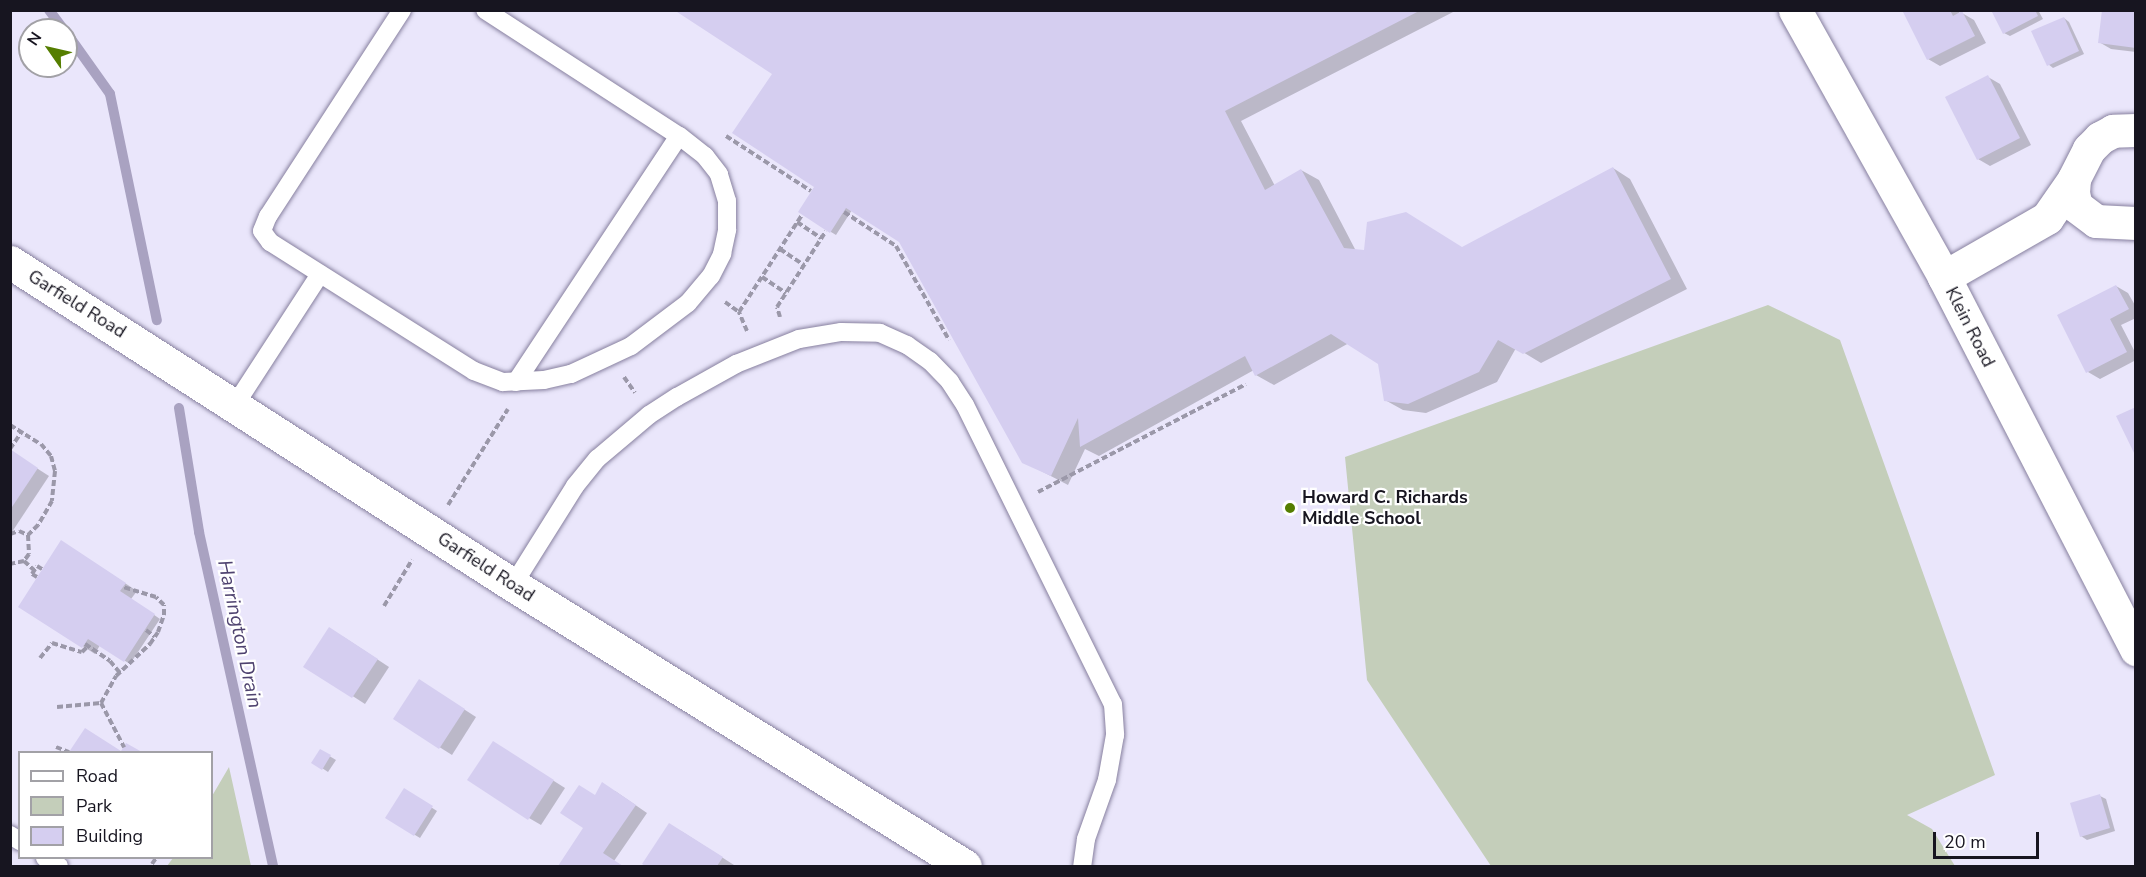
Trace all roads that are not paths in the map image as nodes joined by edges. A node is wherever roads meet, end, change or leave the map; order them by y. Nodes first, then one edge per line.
1 (402, 10) edge
2 (485, 10) edge
3 (1795, 10) edge
4 (2136, 130) edge
5 (679, 136) junction
6 (2074, 179) junction
7 (2047, 218) junction
8 (2096, 221) junction
9 (2136, 223) edge
10 (10, 262) edge
11 (320, 274) junction
12 (1944, 277) junction
13 (516, 382) junction
14 (235, 405) junction
15 (513, 585) junction
16 (2136, 649) edge
17 (965, 867) edge
18 (1083, 867) edge

1 - 11 lane
2 - 5 lane
3 - 12 street, Klein Road
4 - 6 street
5 - 13 lane
5 - 13 lane
6 - 7 street
6 - 8 street
7 - 8 street
7 - 12 street
8 - 9 street
10 - 14 street, Garfield Road
11 - 13 lane
11 - 14 lane
12 - 16 street, Klein Road
14 - 15 street, Garfield Road
15 - 17 street, Garfield Road
15 - 18 lane

